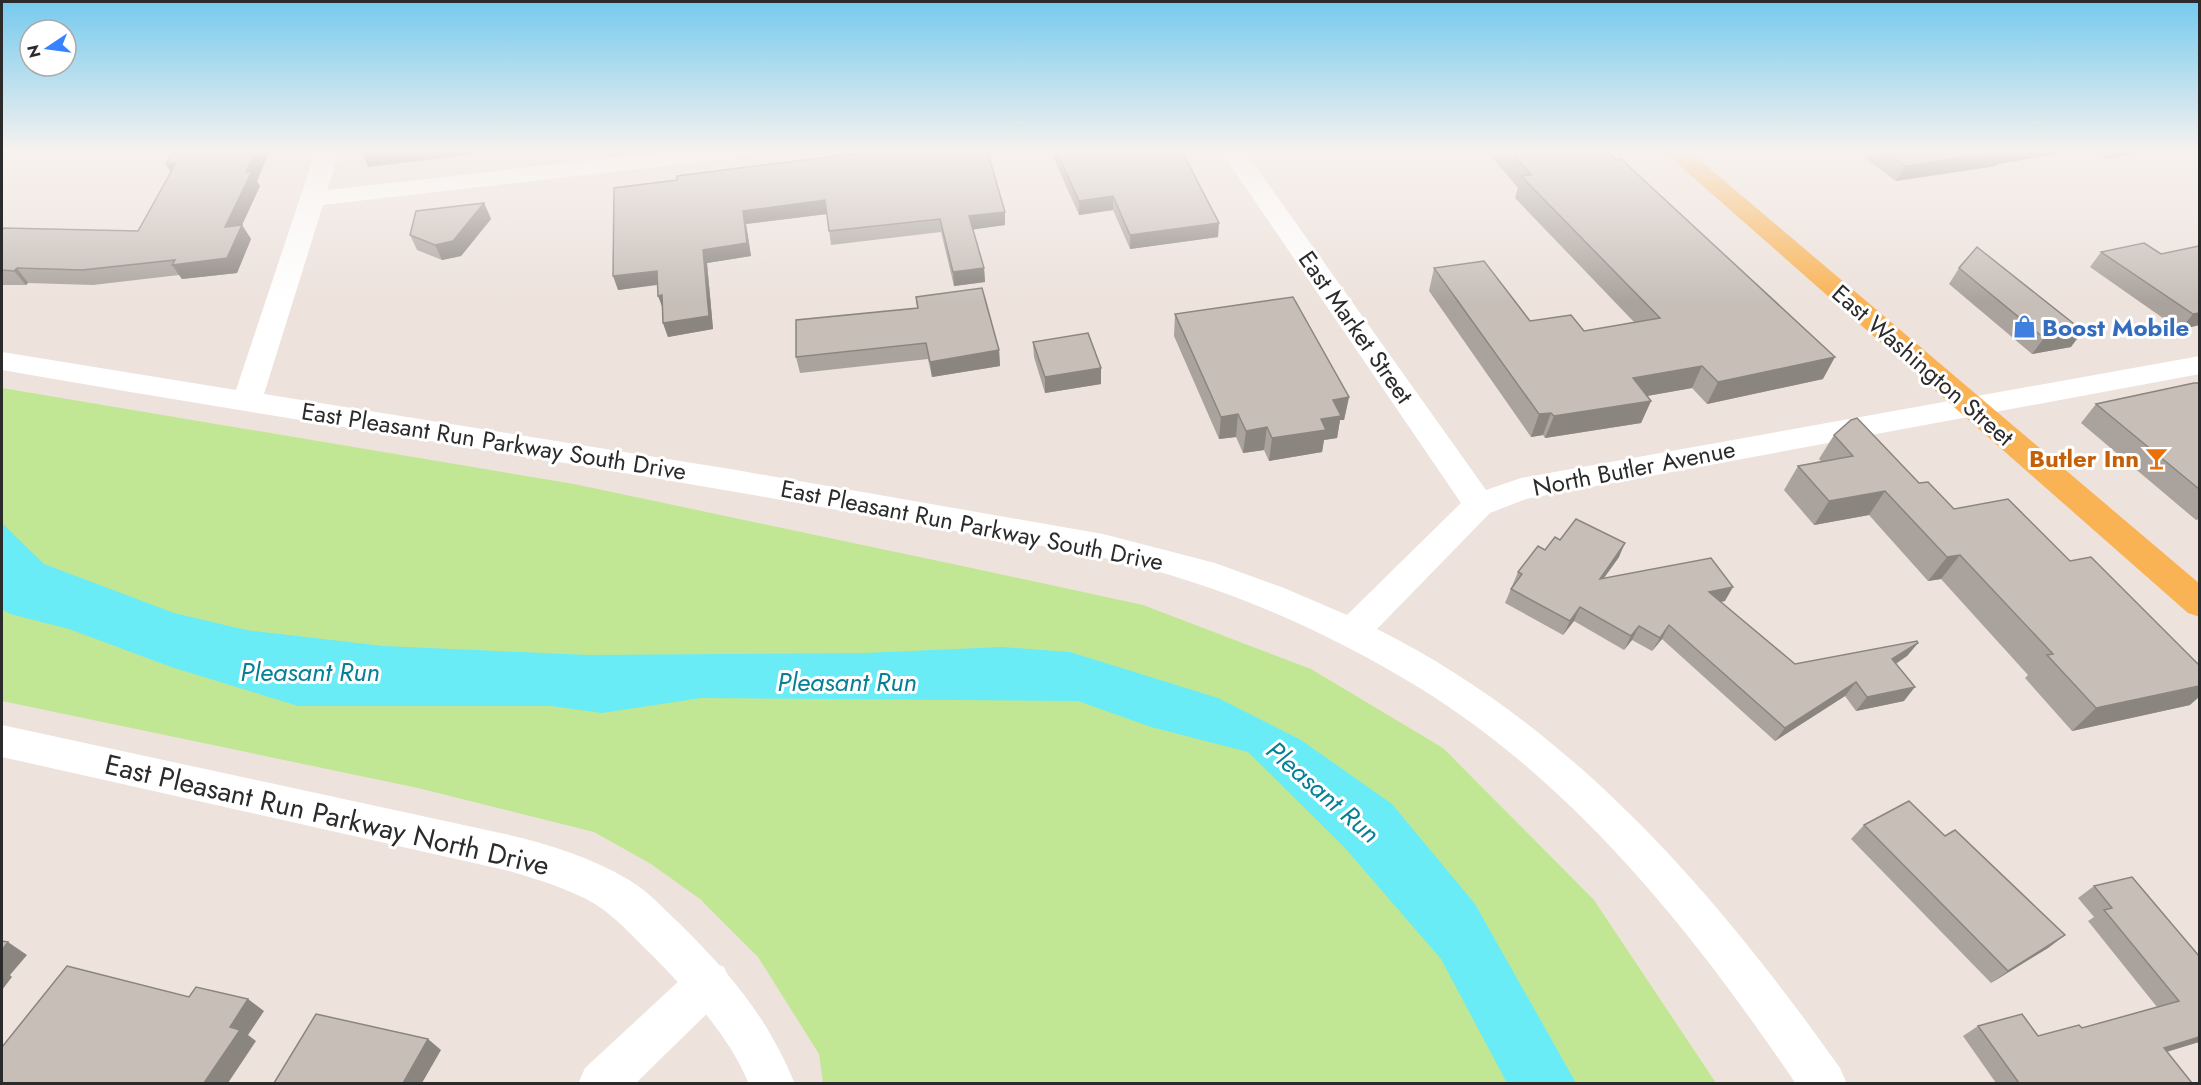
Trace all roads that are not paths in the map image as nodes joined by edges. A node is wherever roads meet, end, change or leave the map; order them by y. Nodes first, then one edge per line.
1 (311, 201) edge
2 (1267, 201) edge
3 (1733, 201) edge
4 (2, 361) edge
5 (2199, 365) edge
6 (247, 401) junction
7 (1971, 406) junction
8 (1479, 505) junction
9 (2199, 604) edge
10 (1351, 633) junction
11 (2, 741) edge
12 (709, 982) junction
13 (601, 1083) edge
14 (772, 1083) edge
15 (1824, 1083) edge

1 - 6 street
2 - 8 street, East Market Street
3 - 7 main road, East Washington Street
4 - 6 street, East Pleasant Run Parkway South Drive
5 - 7 street, North Butler Avenue
6 - 10 street, East Pleasant Run Parkway South Drive
7 - 8 street, North Butler Avenue
7 - 9 main road, East Washington Street
8 - 10 street, North Butler Avenue
10 - 15 street, East Pleasant Run Parkway South Drive
11 - 12 street, East Pleasant Run Parkway North Drive
12 - 13 street
12 - 14 street, East Pleasant Run Parkway North Drive

